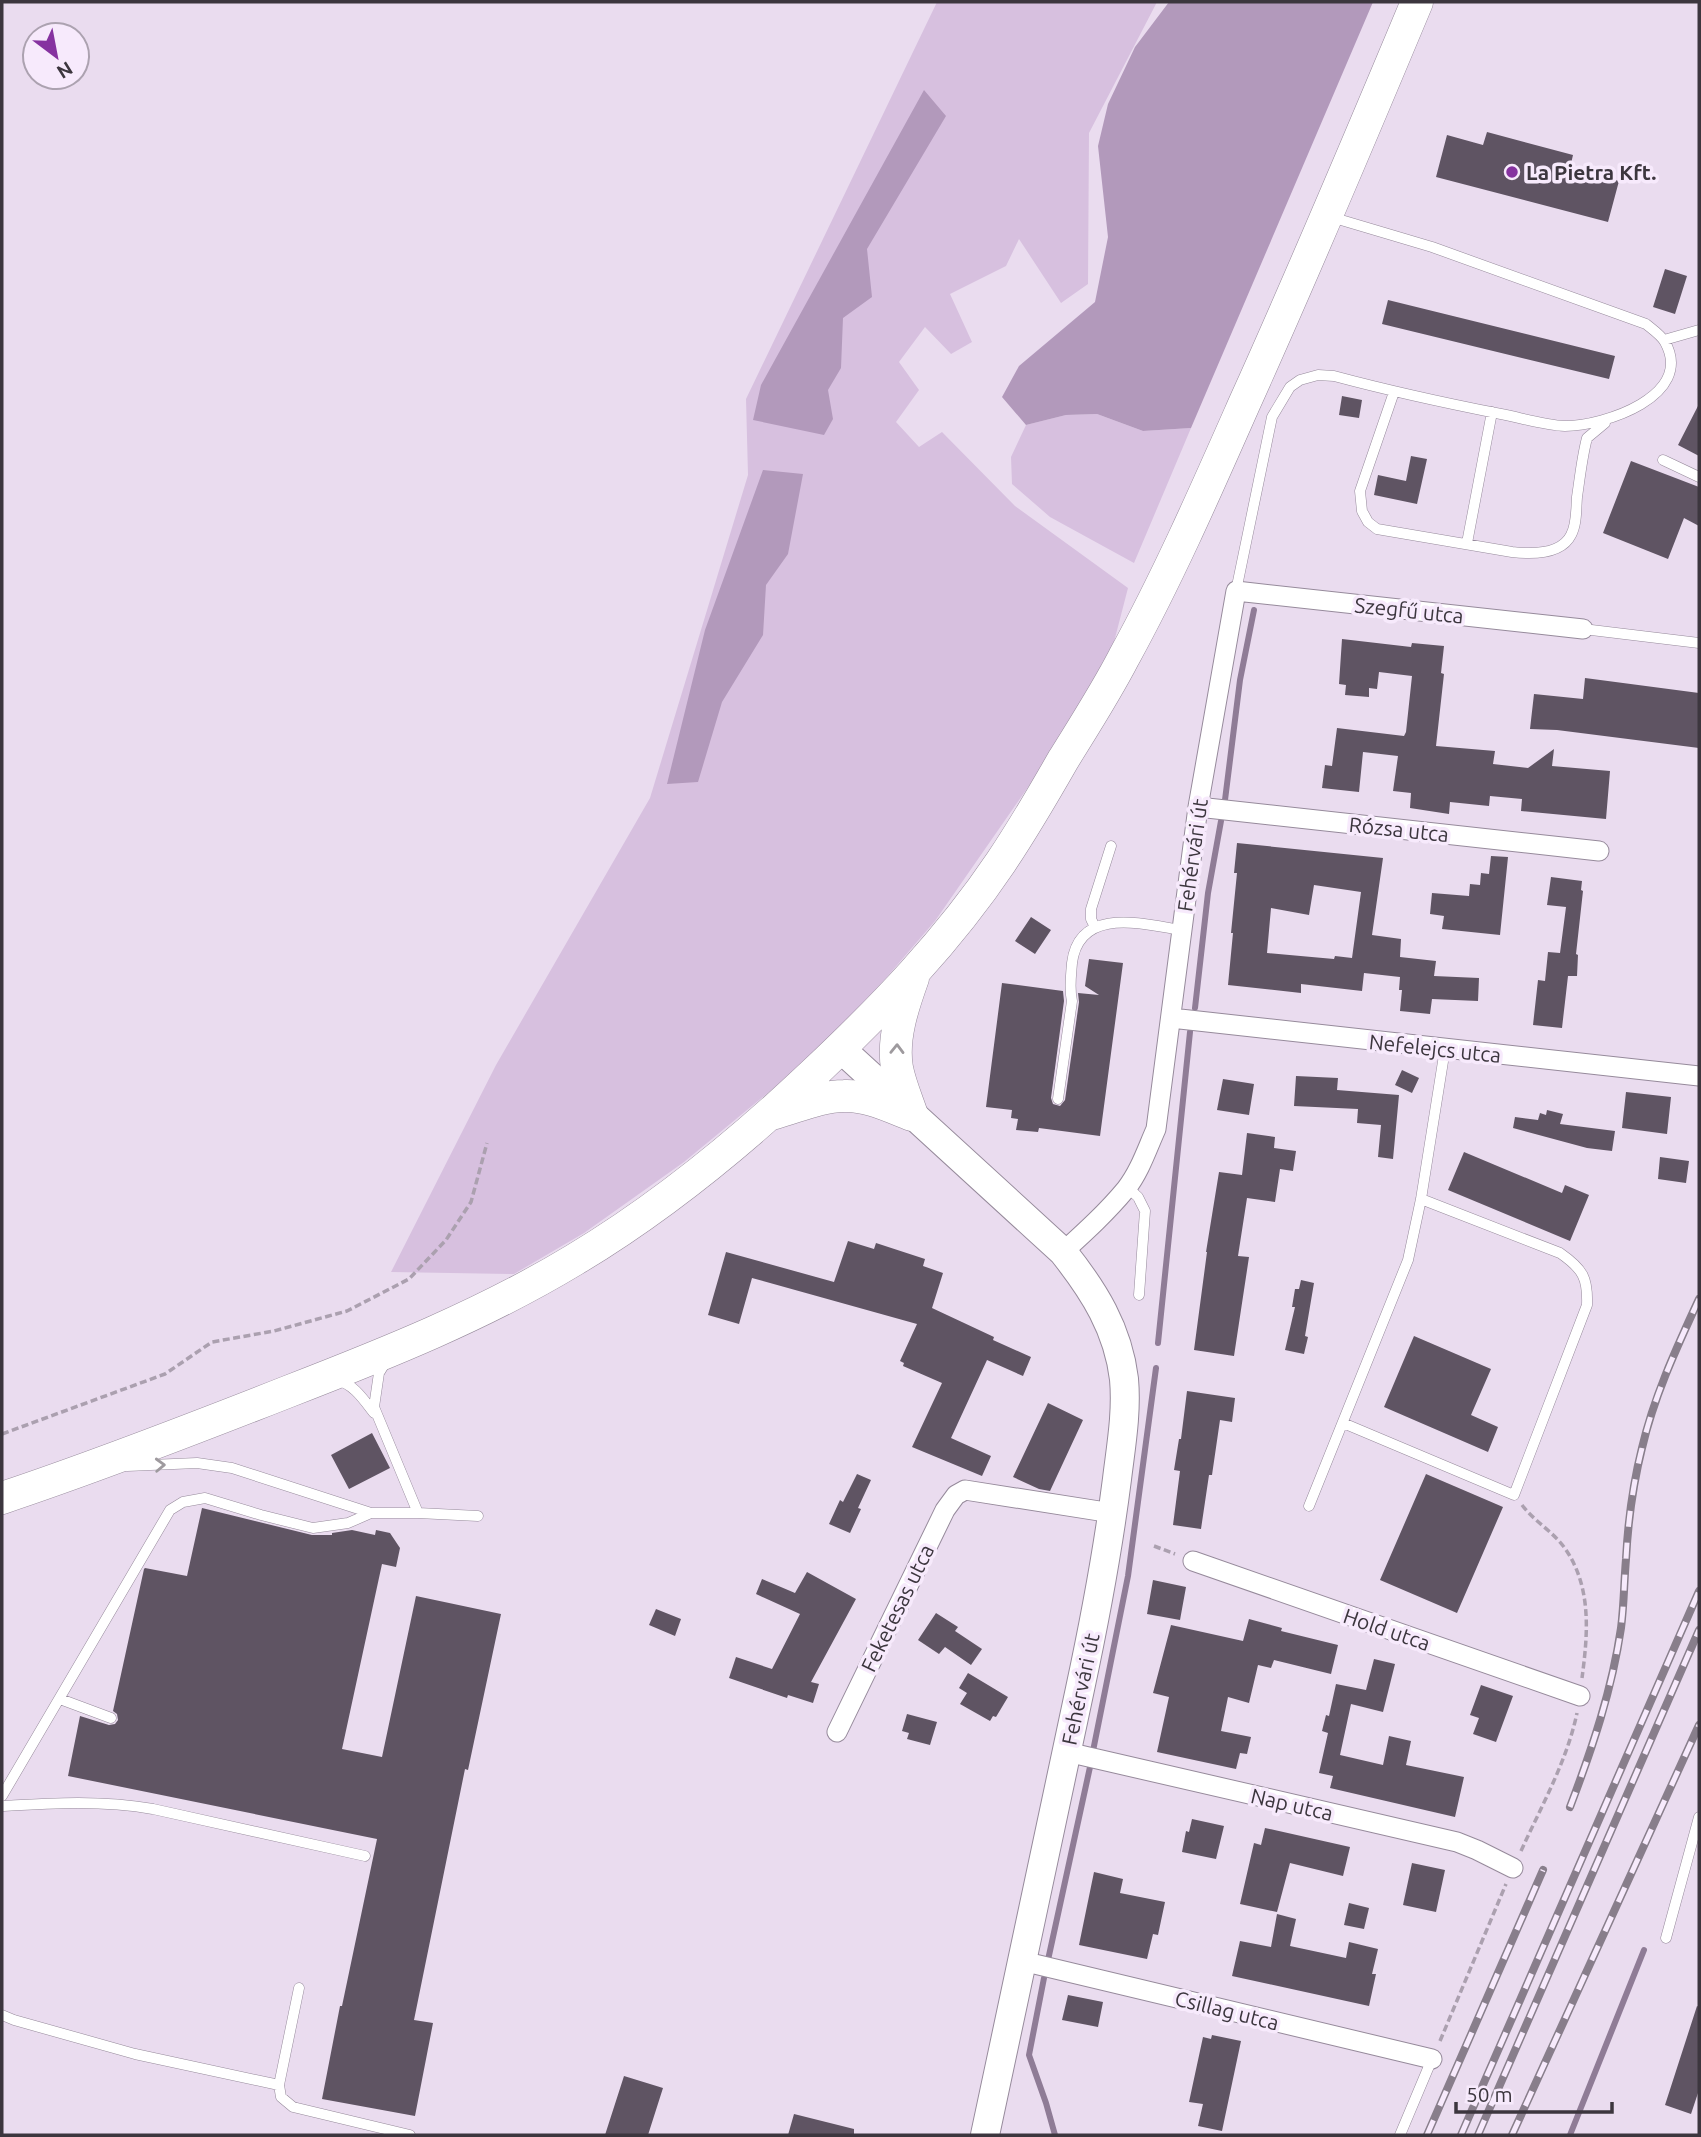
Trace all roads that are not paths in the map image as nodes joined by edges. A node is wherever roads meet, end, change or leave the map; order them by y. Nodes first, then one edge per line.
1 (1417, 2) edge
2 (1327, 216) junction
3 (1699, 330) edge
4 (1664, 340) junction
5 (1394, 392) junction
6 (1492, 412) junction
7 (1614, 417) junction
8 (1663, 460) dead end
9 (1699, 477) edge
10 (1467, 543) junction
11 (1236, 592) junction
12 (1583, 629) joint
13 (1699, 643) edge
14 (1198, 807) junction
15 (1111, 846) dead end
16 (1599, 851) dead end
17 (1095, 927) junction
18 (1181, 930) junction
19 (915, 972) junction
20 (1171, 1018) junction
21 (840, 1048) junction
22 (1446, 1049) junction
23 (1699, 1076) edge
24 (1058, 1099) dead end
25 (771, 1114) junction
26 (912, 1115) junction
27 (1127, 1188) junction
28 (1421, 1199) junction
29 (1063, 1252) junction
30 (1139, 1295) dead end
31 (393, 1351) junction
32 (307, 1384) junction
33 (1343, 1423) junction
34 (382, 1425) junction
35 (91, 1468) junction
36 (2, 1498) edge
37 (1309, 1506) dead end
38 (371, 1513) junction
39 (418, 1513) junction
40 (1112, 1513) junction
41 (478, 1516) dead end
42 (1193, 1561) dead end
43 (1580, 1696) road end
44 (60, 1699) junction
45 (111, 1718) dead end
46 (836, 1732) dead end
47 (1066, 1752) junction
48 (2, 1796) edge
49 (2, 1806) edge
50 (1699, 1817) edge
51 (365, 1856) dead end
52 (1513, 1868) road end
53 (1666, 1938) dead end
54 (1023, 1961) junction
55 (299, 1989) dead end
56 (2, 2015) edge
57 (1432, 2059) joint
58 (279, 2085) junction
59 (410, 2135) edge
60 (985, 2135) edge
61 (1400, 2135) edge

1 - 2 main road
2 - 4 lane
2 - 19 main road
3 - 4 lane
4 - 7 lane
5 - 6 lane, Fehérvári út
5 - 10 lane
5 - 11 lane, Fehérvári út
6 - 7 lane, Fehérvári út
6 - 10 lane
7 - 10 lane
8 - 9 lane
11 - 12 street, Szegfű utca
11 - 14 street, Fehérvári út
12 - 13 lane
14 - 16 street, Rózsa utca
14 - 18 street, Fehérvári út
15 - 17 lane
17 - 18 lane
17 - 24 lane
18 - 20 street, Fehérvári út
19 - 21 main road
26 -> 19 main road
20 - 22 street, Nefelejcs utca
20 - 27 street, Fehérvári út
21 - 25 main road
21 - 26 main road, Fehérvári út
22 - 23 street, Nefelejcs utca
22 - 28 lane
25 - 26 main road
25 - 31 main road
26 - 29 main road, Fehérvári út
27 - 29 street, Fehérvári út
27 - 30 lane
28 - 33 lane
28 - 33 lane
29 - 40 main road, Fehérvári út
31 - 32 main road
31 - 34 lane
32 - 34 lane
32 - 35 main road
33 - 37 lane
34 - 39 lane
35 - 36 main road
35 -> 38 lane
38 - 39 lane
38 - 44 lane
39 - 41 lane
40 - 46 street, Feketesas utca
40 - 47 main road, Fehérvári út
42 - 43 street, Hold utca
44 - 45 lane
44 - 48 lane
47 - 52 street, Nap utca
47 - 54 main road, Fehérvári út
49 - 51 lane
50 - 53 lane
54 - 57 street, Csillag utca
54 - 60 main road, Fehérvári út
55 - 58 lane
56 - 58 lane
57 - 61 lane
58 - 59 lane

